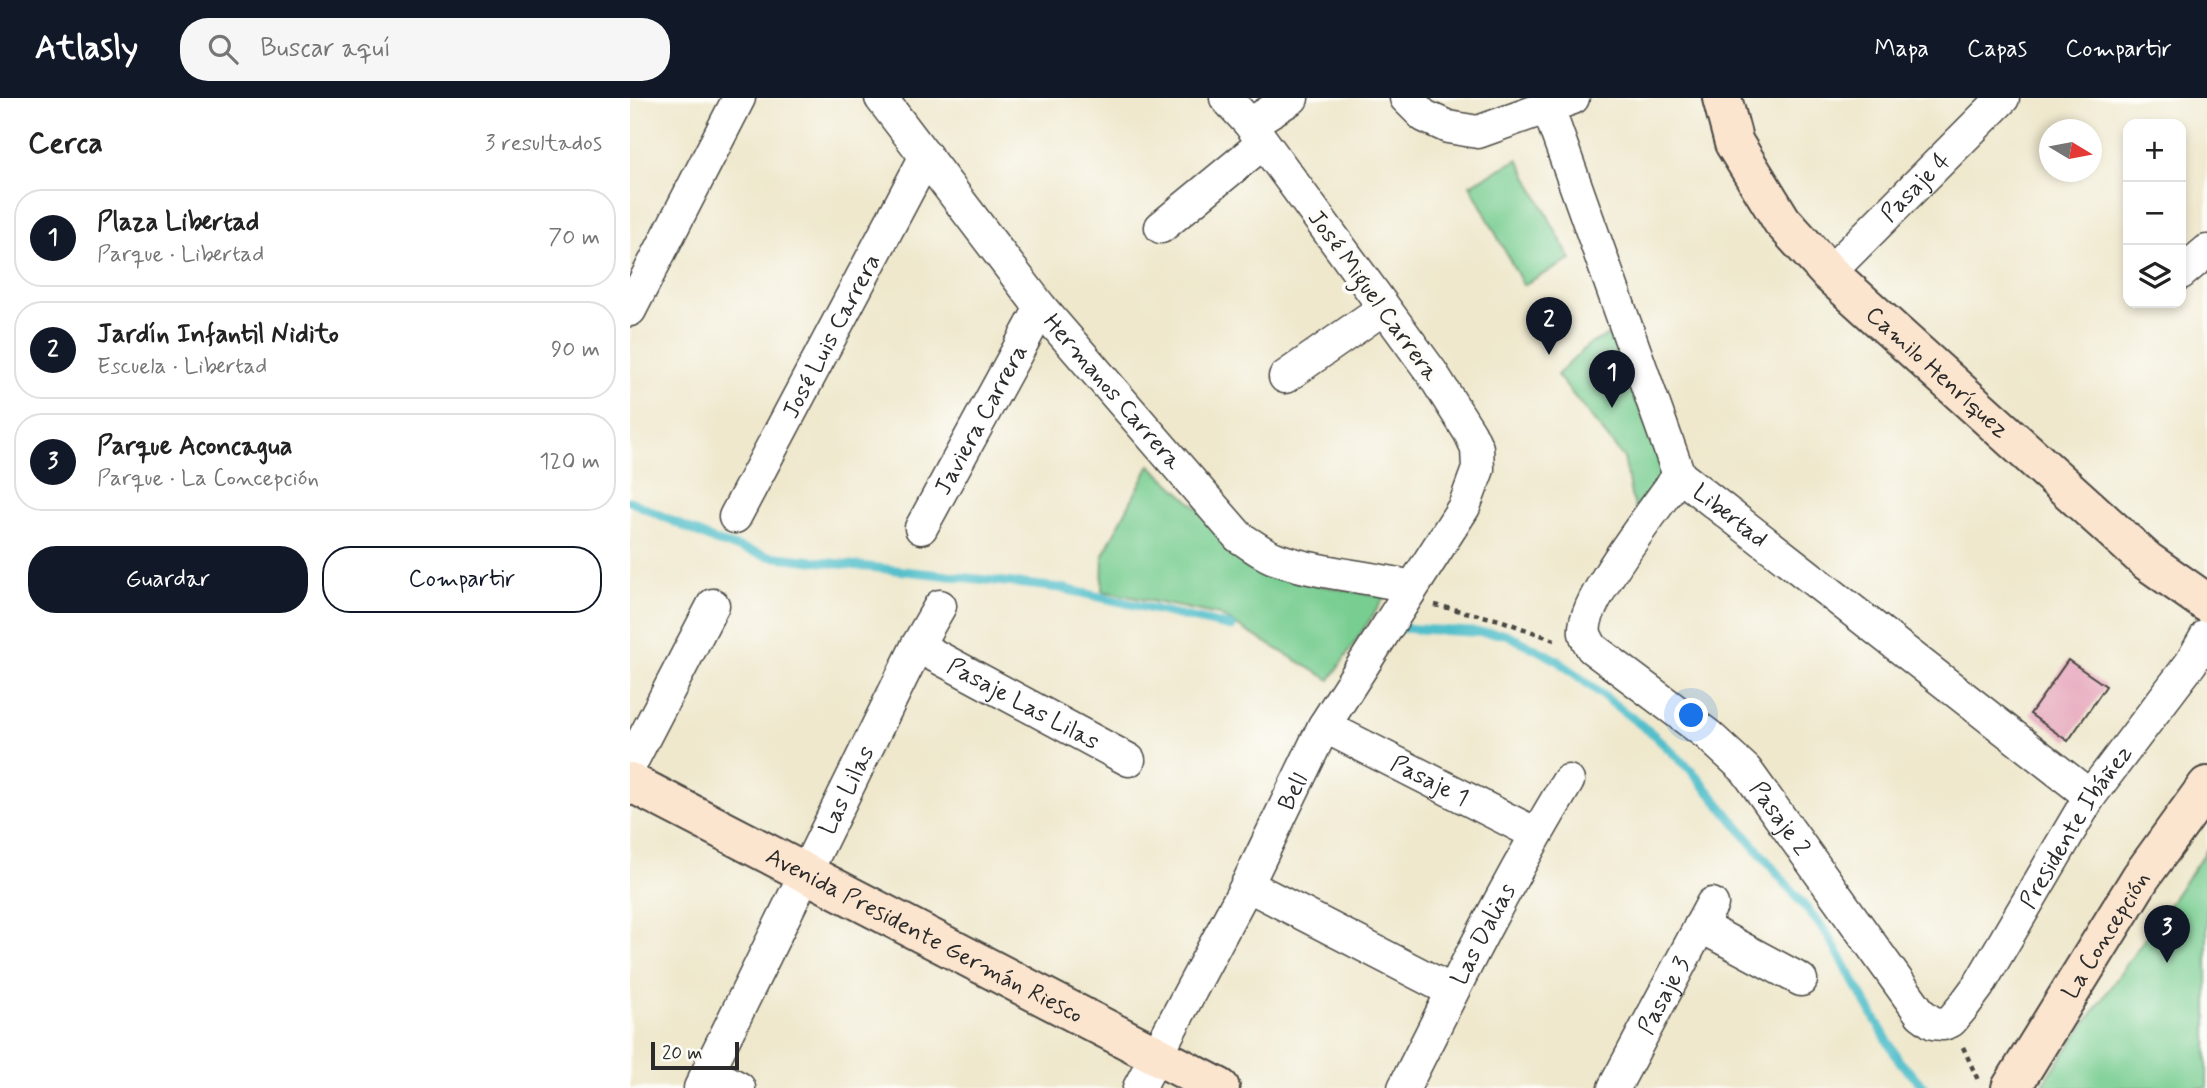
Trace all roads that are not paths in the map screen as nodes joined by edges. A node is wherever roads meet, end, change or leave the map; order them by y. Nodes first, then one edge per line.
1 (739, 98) edge
2 (881, 98) edge
3 (1226, 98) edge
4 (1292, 98) edge
5 (1406, 98) edge
6 (1722, 98) edge
7 (2003, 98) edge
8 (1561, 103) edge
9 (1256, 134) junction
10 (926, 156) junction
11 (1161, 226) dead end
12 (2207, 251) edge
13 (2186, 269) edge
14 (1829, 273) junction
15 (1041, 308) junction
16 (1384, 309) junction
17 (630, 310) edge
18 (1285, 377) dead end
19 (1679, 475) junction
20 (1464, 507) joint
21 (735, 517) dead end
22 (920, 528) dead end
23 (1412, 587) junction
24 (2207, 603) edge
25 (713, 605) dead end
26 (940, 606) dead end
27 (2207, 635) edge
28 (917, 646) junction
29 (1324, 726) junction
30 (1129, 760) dead end
31 (630, 765) edge
32 (1568, 781) dead end
33 (630, 782) edge
34 (2207, 786) edge
35 (2090, 796) junction
36 (1536, 834) junction
37 (805, 873) junction
38 (1247, 885) junction
39 (1801, 980) dead end
40 (1452, 991) junction
41 (1951, 1021) joint
42 (1148, 1072) edge
43 (705, 1080) edge
44 (739, 1088) edge
45 (1220, 1088) edge
46 (1404, 1088) edge
47 (1614, 1088) edge
48 (2011, 1088) edge

1 - 17 street
2 - 10 street, Hermanos Carrera
3 - 9 street, José Miguel Carrera
4 - 9 street
5 - 8 street, Libertad
6 - 14 street, Camilo Henríquez
7 - 14 street, Pasaje 4
8 - 19 street, Libertad
9 - 11 street
9 - 16 street, José Miguel Carrera
10 - 15 street, Hermanos Carrera
10 - 21 street, José Luis Carrera
12 - 13 street
14 - 24 street, Camilo Henríquez
15 - 22 street, Javiera Carrera
15 - 23 street, Hermanos Carrera
16 - 18 street
16 - 20 street, José Miguel Carrera
19 - 35 street, Libertad
19 - 41 street, Pasaje 2
20 - 23 street, Bell
23 - 29 street, Bell
25 - 31 street
26 - 28 street, Las Lilas
27 - 35 street, Presidente Ibáñez
28 - 30 street, Pasaje Las Lilas
28 - 37 street, Las Lilas
29 - 36 street, Pasaje 1
29 - 38 street, Bell
32 - 36 street, Las Dalias
33 - 37 street, Avenida Presidente Germán Riesco
34 - 48 street, La Concepción
35 - 41 street, Presidente Ibáñez
36 - 40 street, Las Dalias
37 - 42 street, Avenida Presidente Germán Riesco
37 - 43 street, Las Lilas
38 - 40 street
38 - 42 street, Bell
39 - 47 street, Pasaje 3
40 - 46 street, Las Dalias
42 - 45 street, Avenida Presidente Germán Riesco
43 - 44 street

